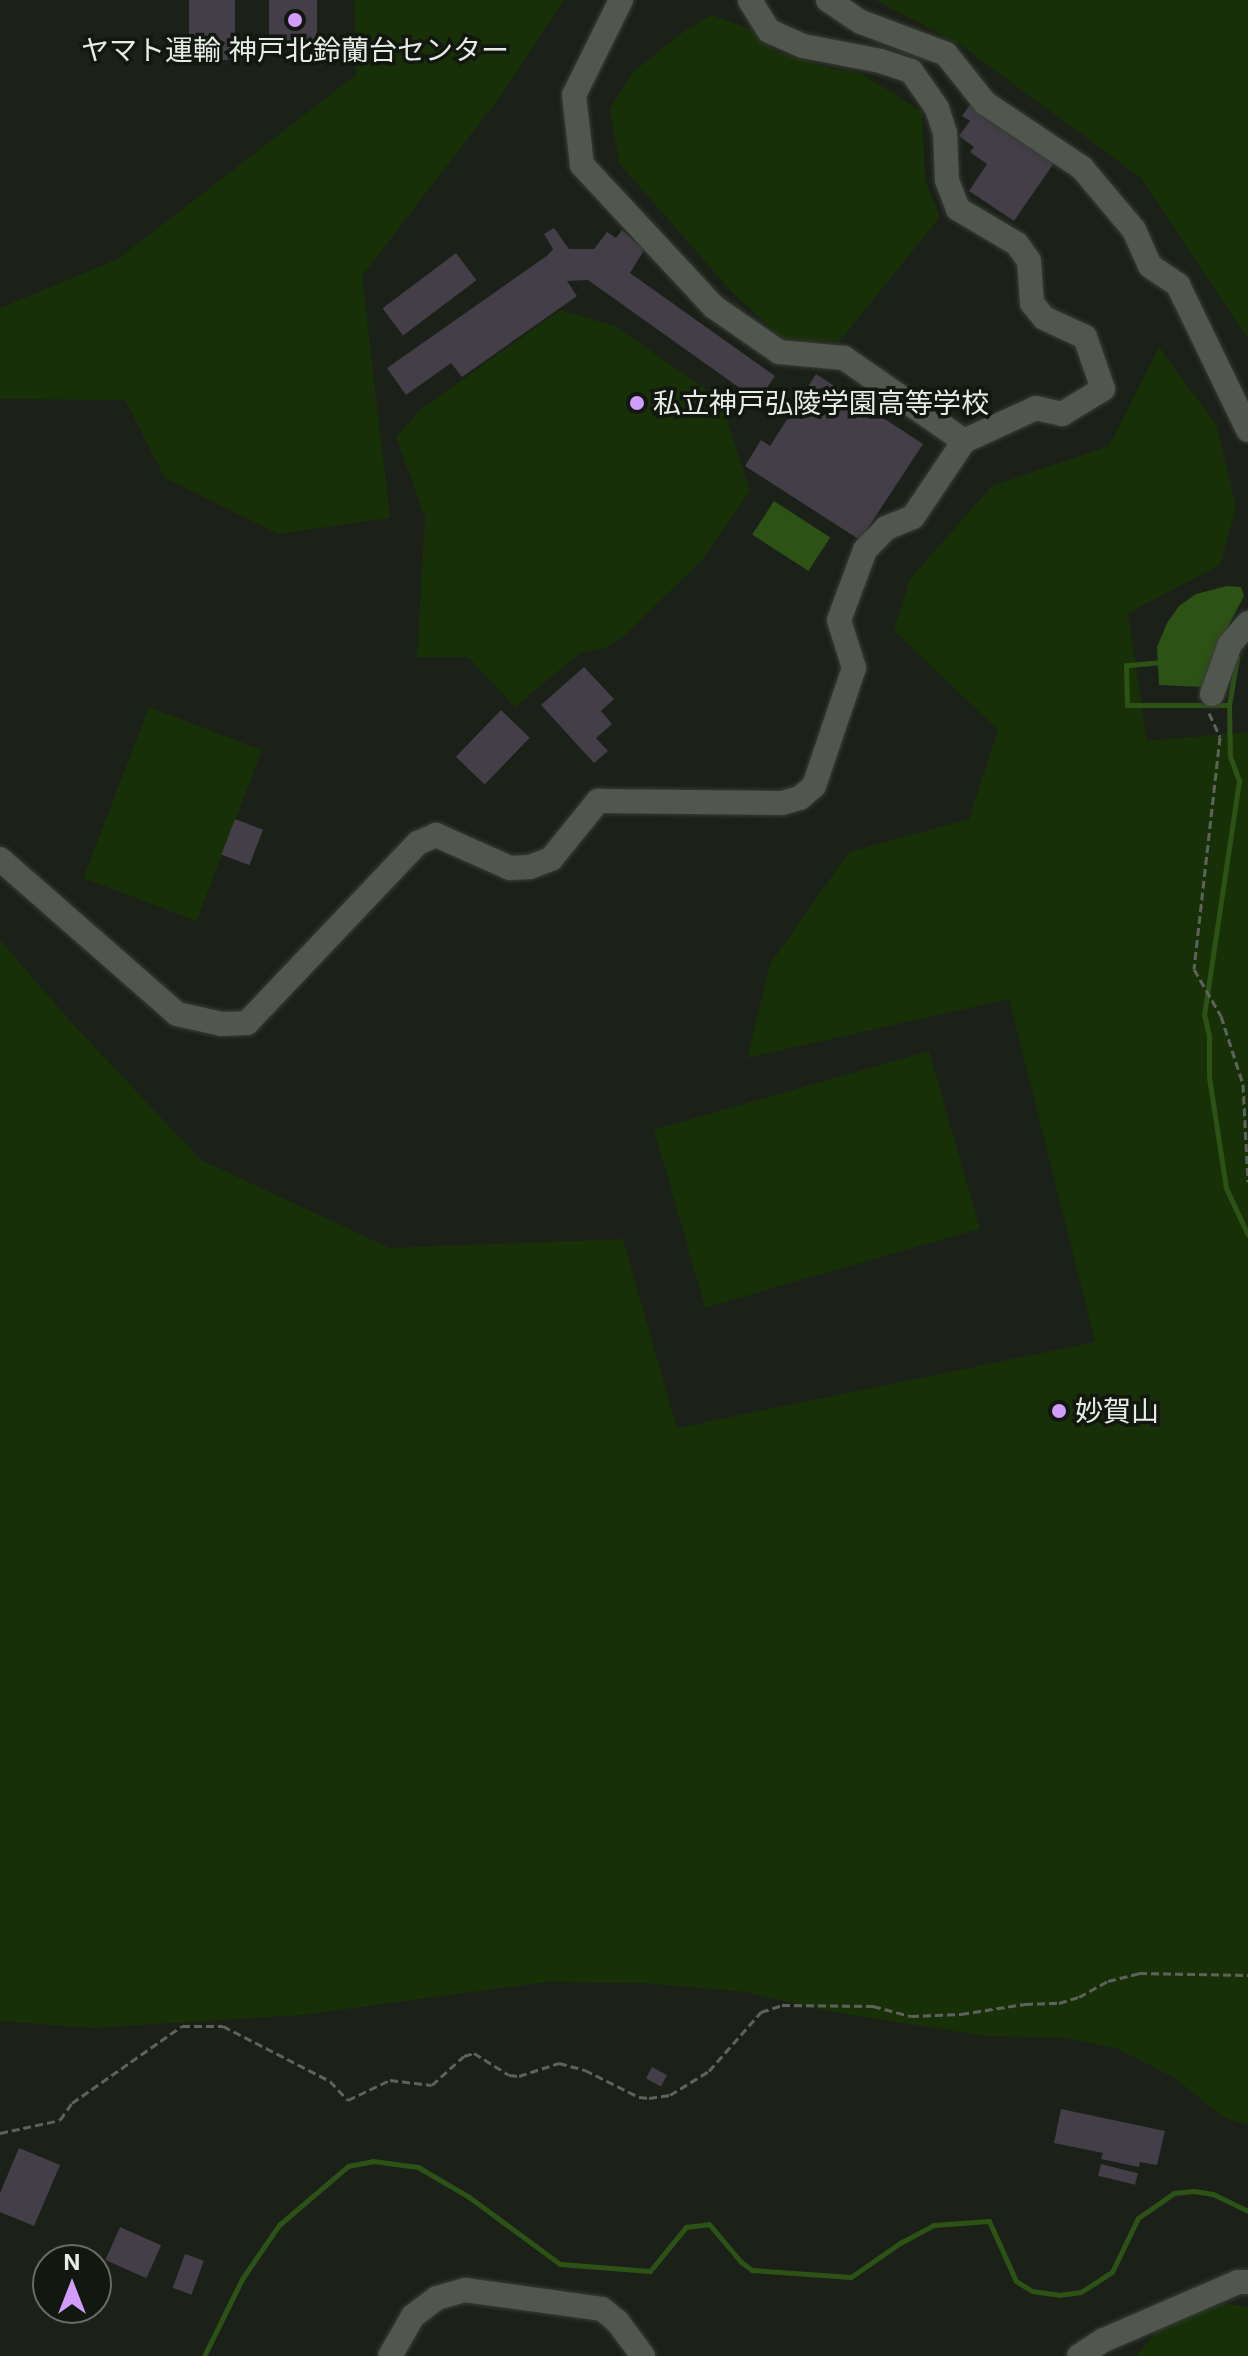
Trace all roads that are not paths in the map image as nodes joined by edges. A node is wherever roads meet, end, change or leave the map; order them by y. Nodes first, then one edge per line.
1 (621, 0) edge
2 (750, 0) edge
3 (828, 0) edge
4 (1248, 430) edge
5 (964, 441) junction
6 (1248, 623) edge
7 (1212, 694) road end
8 (0, 859) edge
9 (1248, 2282) edge
10 (390, 2356) edge
11 (643, 2356) edge
12 (1079, 2356) edge

1 - 5 street
2 - 5 street
3 - 4 street
5 - 8 street
6 - 7 street
9 - 12 street
10 - 11 street

